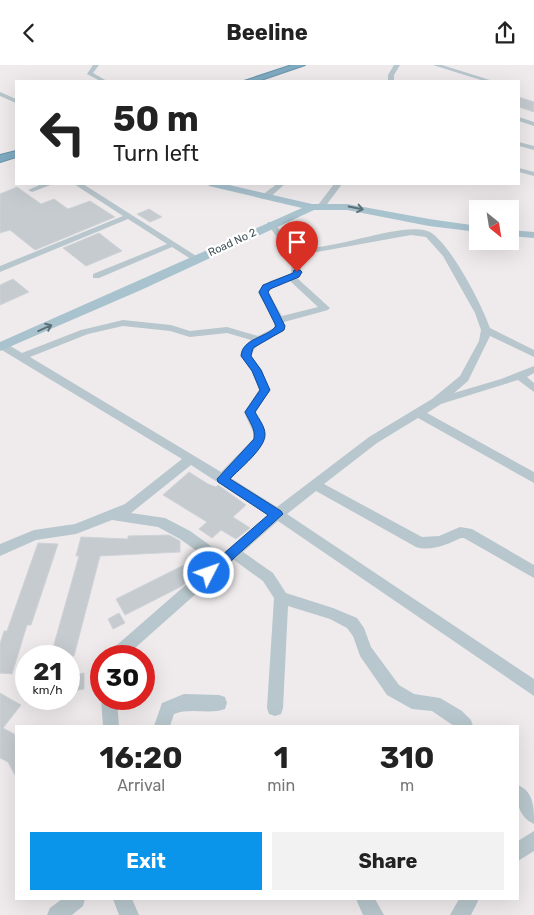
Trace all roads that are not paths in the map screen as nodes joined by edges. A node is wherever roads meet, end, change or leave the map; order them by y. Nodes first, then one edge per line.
1 (96, 65) edge
2 (301, 65) edge
3 (397, 65) edge
4 (436, 65) edge
5 (102, 80) edge
6 (252, 80) edge
7 (391, 80) edge
8 (487, 80) edge
9 (0, 94) edge
10 (15, 101) edge
11 (520, 119) edge
12 (534, 124) edge
13 (520, 144) edge
14 (534, 148) edge
15 (15, 154) edge
16 (0, 159) edge
17 (520, 170) edge
18 (534, 173) edge
19 (46, 185) edge
20 (80, 185) edge
21 (216, 185) edge
22 (279, 185) edge
23 (337, 185) edge
24 (32, 190) dead end
25 (265, 197) junction
26 (317, 206) junction
27 (130, 216) junction
28 (271, 224) junction
29 (469, 228) edge
30 (519, 234) edge
31 (534, 235) edge
32 (173, 244) junction
33 (297, 249) junction
34 (197, 259) junction
35 (0, 269) edge
36 (96, 276) dead end
37 (292, 277) junction
38 (279, 321) junction
39 (486, 330) junction
40 (261, 340) junction
41 (1, 347) edge
42 (534, 354) edge
43 (21, 357) junction
44 (534, 369) edge
45 (520, 375) junction
46 (534, 388) edge
47 (436, 402) junction
48 (418, 413) junction
49 (190, 459) junction
50 (534, 478) edge
51 (222, 479) junction
52 (315, 485) junction
53 (277, 514) junction
54 (110, 516) junction
55 (0, 549) edge
56 (233, 552) junction
57 (222, 562) junction
58 (534, 572) edge
59 (281, 599) junction
60 (128, 645) edge
61 (534, 688) edge
62 (219, 703) dead end
63 (275, 708) dead end
64 (109, 710) edge
65 (111, 725) edge
66 (162, 725) edge
67 (463, 725) edge
68 (519, 795) edge
69 (534, 815) edge
70 (534, 840) edge
71 (519, 851) edge
72 (75, 900) edge
73 (122, 900) edge
74 (365, 900) edge
75 (469, 900) edge
76 (57, 915) edge
77 (129, 915) edge
78 (374, 915) edge
79 (460, 915) edge

1 - 5 street
2 - 6 highway
3 - 7 street
4 - 8 street
9 - 10 street
11 - 12 street
13 - 14 street
15 - 16 highway
17 - 18 street
19 - 24 street
20 - 27 street
21 - 25 main road
22 - 25 street
23 - 26 street
25 - 26 main road
26 - 28 main road, Road No 2
26 -> 29 main road, Road No 2
27 - 32 street
27 - 35 street
28 - 33 street
28 - 34 main road, Road No 2
30 - 31 main road
32 - 34 street
32 - 36 street
33 - 37 street
33 - 39 street
41 -> 34 main road, Road No 2
37 - 38 street
37 - 38 street
38 - 40 street
39 - 42 street
39 - 47 street
40 - 43 street
40 - 51 street
41 - 43 street
43 - 49 street
44 - 45 street
45 - 46 street
45 - 47 street
47 - 48 street
48 - 50 street
48 - 52 street
49 - 51 street
49 - 54 street
51 - 53 street
52 - 53 street
52 - 58 street
53 - 56 street
53 - 61 street
54 - 55 street
54 - 57 street
56 - 57 street
56 - 59 street
57 - 60 street
59 - 63 street
59 - 67 street
62 - 66 street
64 - 65 street
68 - 69 street
70 - 71 street
72 - 76 street
73 - 77 street
74 - 78 street
75 - 79 street

